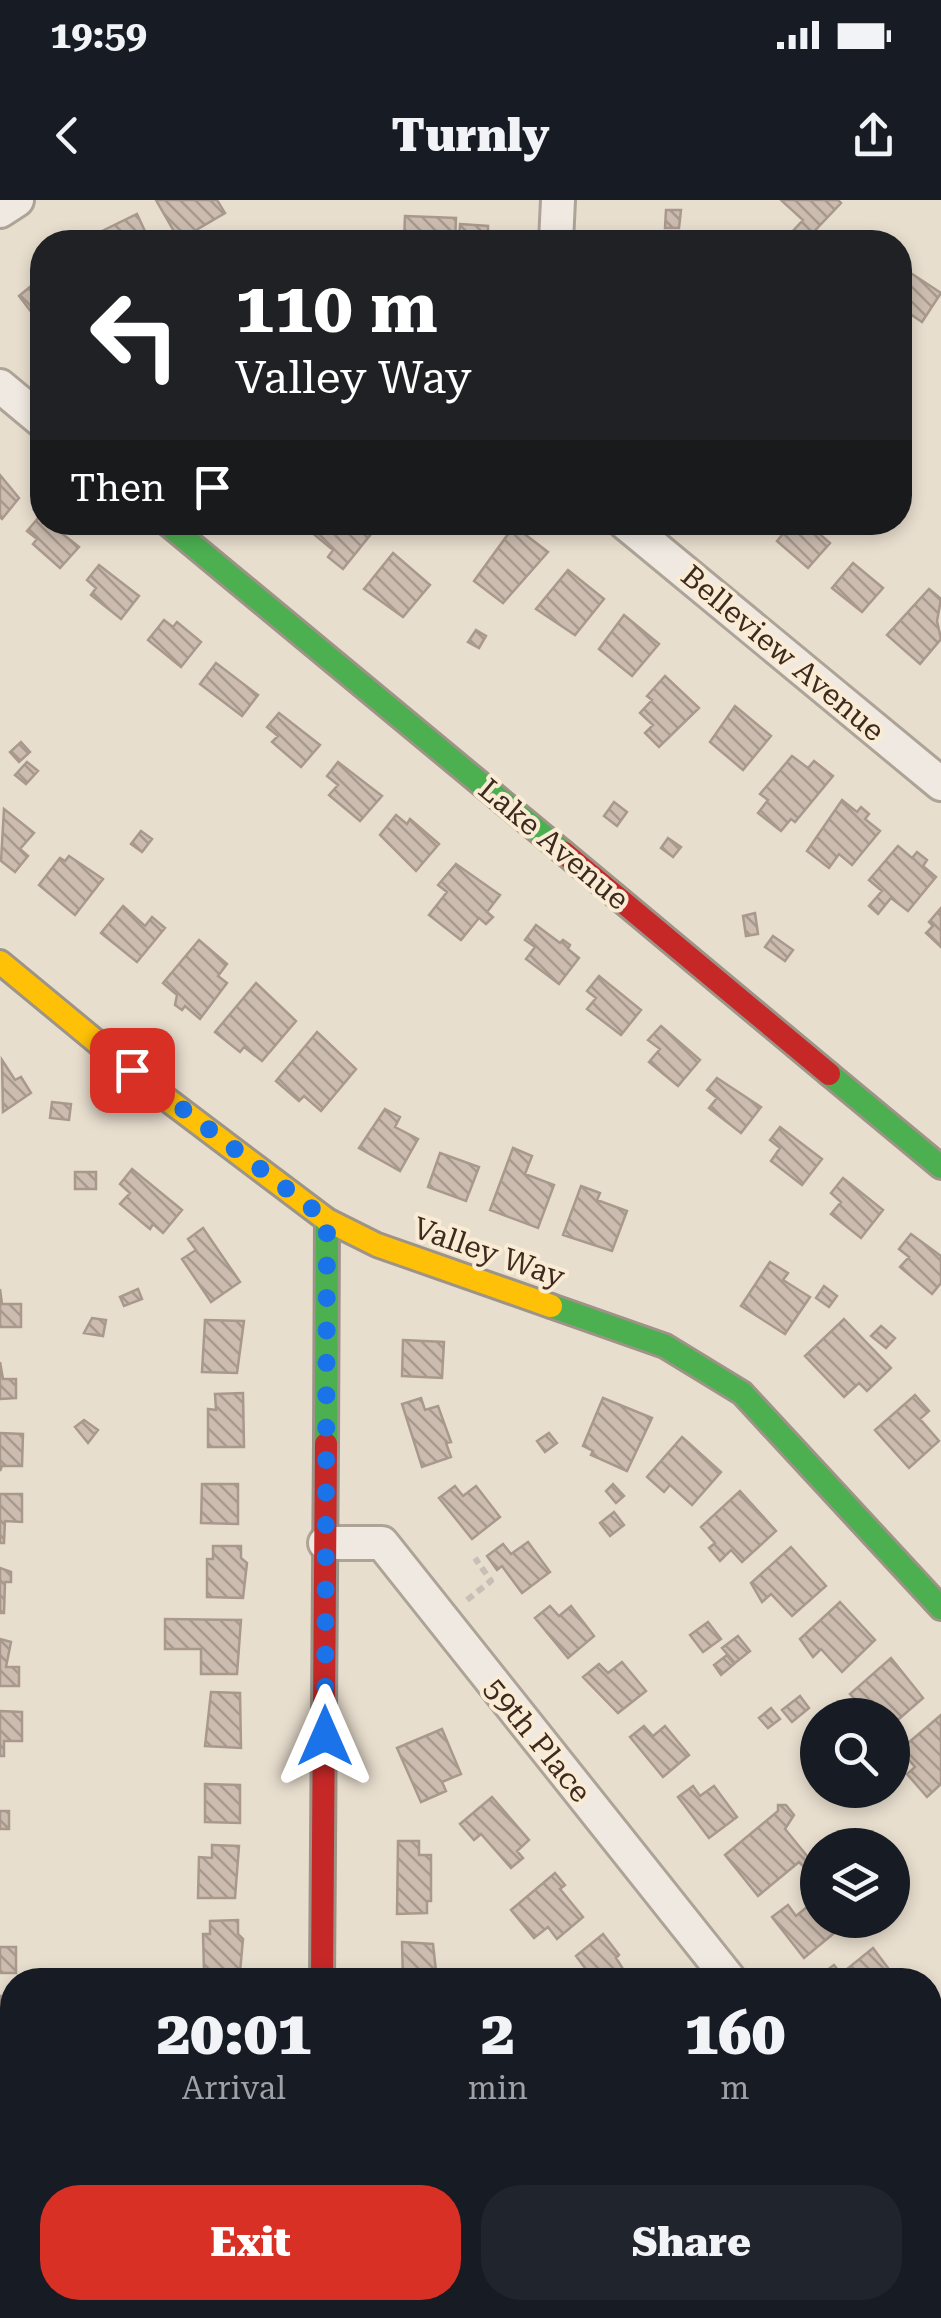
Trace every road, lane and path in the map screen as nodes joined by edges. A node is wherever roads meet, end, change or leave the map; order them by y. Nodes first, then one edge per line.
1 (17, 200) edge
2 (558, 200) edge
3 (0, 210) edge
4 (557, 230) edge
5 (0, 386) edge
6 (30, 412) edge
7 (181, 535) edge
8 (640, 535) edge
9 (941, 784) edge
10 (0, 962) edge
11 (941, 1167) edge
12 (327, 1220) junction
13 (325, 1543) junction
14 (475, 1558) dead end
15 (465, 1602) dead end
16 (941, 1608) edge
17 (322, 1968) edge
18 (720, 1968) edge

1 - 3 street
2 - 4 street
5 - 6 street
7 - 11 street, Lake Avenue
8 - 9 street, Belleview Avenue
10 - 12 street, Valley Way
12 - 13 street
12 - 16 street, Valley Way
13 - 17 street
13 - 18 street, 59th Place
14 - 15 path

